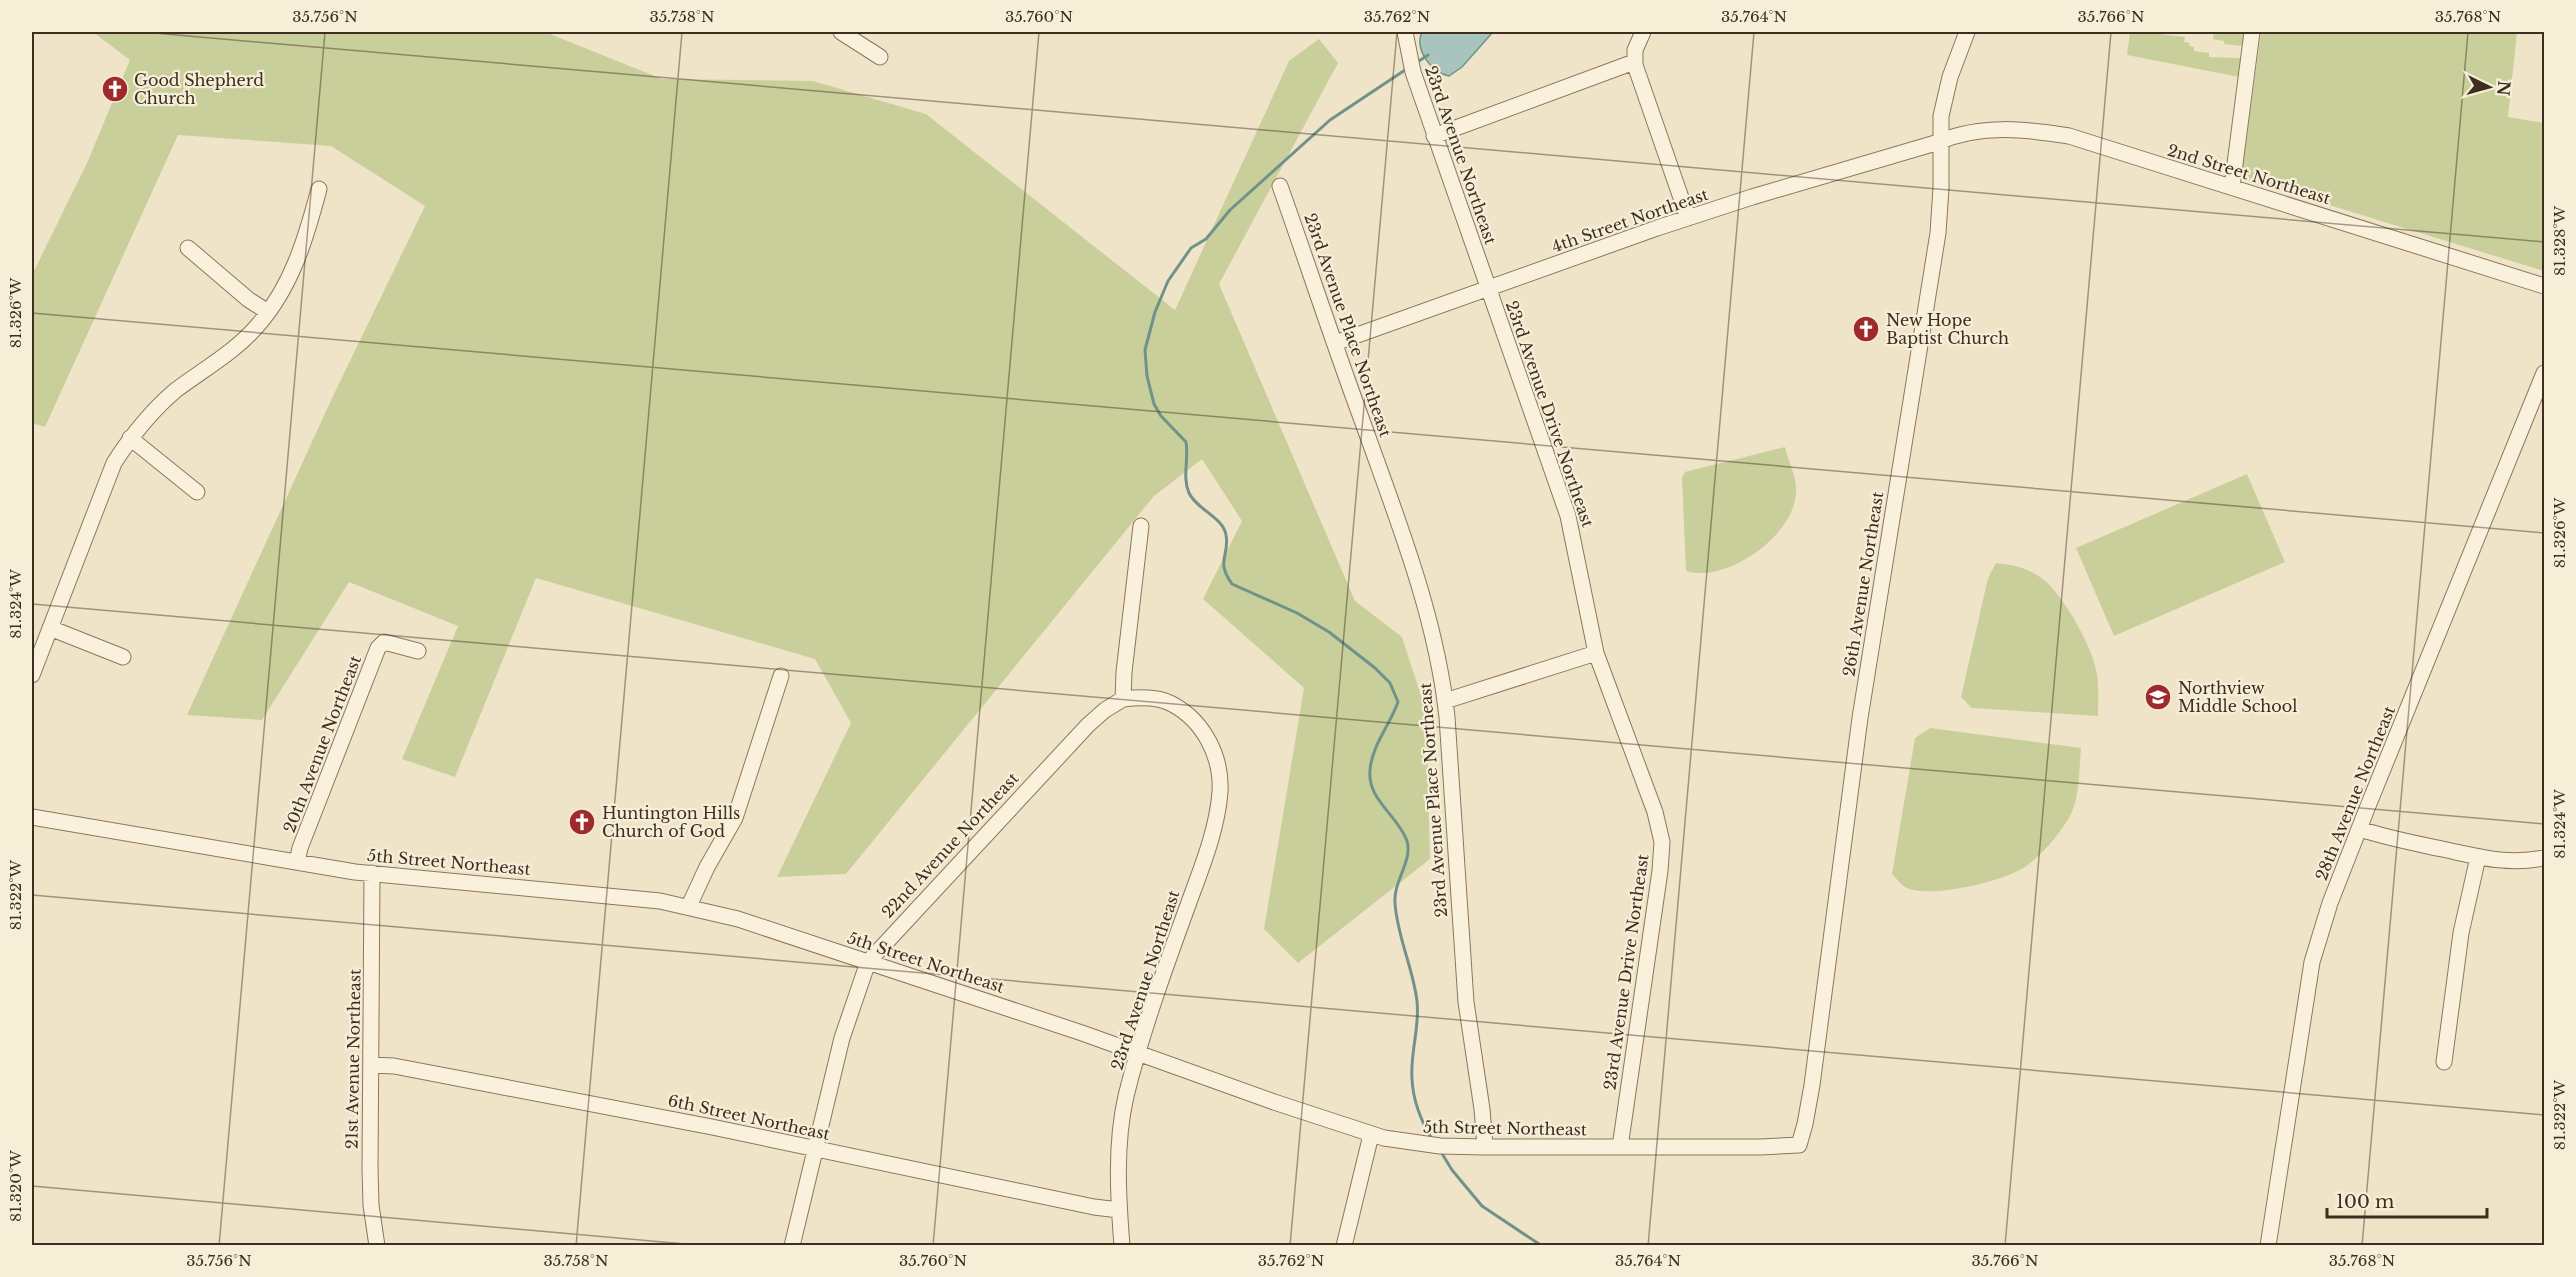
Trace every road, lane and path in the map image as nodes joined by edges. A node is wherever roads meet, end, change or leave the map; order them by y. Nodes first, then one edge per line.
1 (841, 32) edge
2 (1405, 32) edge
3 (1643, 32) edge
4 (1966, 32) edge
5 (2252, 32) edge
6 (880, 57) dead end
7 (1634, 62) junction
8 (1434, 136) junction
9 (1939, 142) junction
10 (1280, 186) dead end
11 (2232, 187) junction
12 (319, 189) dead end
13 (1688, 218) junction
14 (188, 248) dead end
15 (2544, 286) edge
16 (1488, 289) junction
17 (268, 312) junction
18 (1335, 343) junction
19 (2544, 373) edge
20 (130, 438) junction
21 (197, 492) dead end
22 (1141, 526) dead end
23 (50, 628) junction
24 (418, 651) dead end
25 (1596, 653) junction
26 (123, 657) dead end
27 (32, 675) edge
28 (781, 676) dead end
29 (1123, 699) junction
30 (1445, 701) junction
31 (32, 817) edge
32 (2360, 829) junction
33 (2478, 858) junction
34 (2544, 858) edge
35 (297, 862) junction
36 (372, 873) junction
37 (689, 906) junction
38 (868, 962) junction
39 (1138, 1054) junction
40 (2444, 1062) dead end
41 (371, 1065) junction
42 (1371, 1135) junction
43 (1799, 1145) joint
44 (1620, 1147) junction
45 (1485, 1148) junction
46 (816, 1149) junction
47 (1119, 1210) junction
48 (377, 1245) edge
49 (792, 1245) edge
50 (1122, 1245) edge
51 (1344, 1245) edge
52 (2268, 1245) edge

1 - 6 street
2 - 8 street, 23rd Avenue Northeast
3 - 7 street
4 - 9 street, 26th Avenue Northeast
5 - 11 street
7 - 8 street
7 - 13 street
8 - 16 street, 23rd Avenue Northeast
9 - 11 street, 2nd Street Northeast
9 - 13 street, 4th Street Northeast
9 - 43 street, 26th Avenue Northeast
10 - 18 street, 23rd Avenue Place Northeast
11 - 15 street, 2nd Street Northeast
12 - 17 street
13 - 16 street, 4th Street Northeast
14 - 17 street
16 - 18 street, 4th Street Northeast
16 - 25 street, 23rd Avenue Drive Northeast
17 - 20 street
18 - 30 street, 23rd Avenue Place Northeast
19 - 32 street, 28th Avenue Northeast
20 - 21 street
20 - 23 street
22 - 29 street
23 - 26 street
23 - 27 street
24 - 35 street, 20th Avenue Northeast
25 - 30 street
25 - 44 street, 23rd Avenue Drive Northeast
28 - 37 street
29 - 38 street, 22nd Avenue Northeast
29 - 39 street, 23rd Avenue Northeast
30 - 45 street, 23rd Avenue Place Northeast
31 - 35 street, 5th Street Northeast
32 - 33 street
32 - 52 street, 28th Avenue Northeast
33 - 34 street
33 - 40 street
35 - 36 street, 5th Street Northeast
36 - 37 street, 5th Street Northeast
36 - 41 street, 21st Avenue Northeast
37 - 38 street, 5th Street Northeast
38 - 39 street, 5th Street Northeast
38 - 46 street, 22nd Avenue Northeast
39 - 42 street, 5th Street Northeast
39 - 47 street, 23rd Avenue Northeast
41 - 46 street, 6th Street Northeast
41 - 48 street, 21st Avenue Northeast
42 - 45 street, 5th Street Northeast
42 - 51 street
43 - 44 street, 5th Street Northeast
44 - 45 street, 5th Street Northeast
46 - 47 street, 6th Street Northeast
46 - 49 street, 22nd Avenue Northeast
47 - 50 street, 23rd Avenue Northeast

